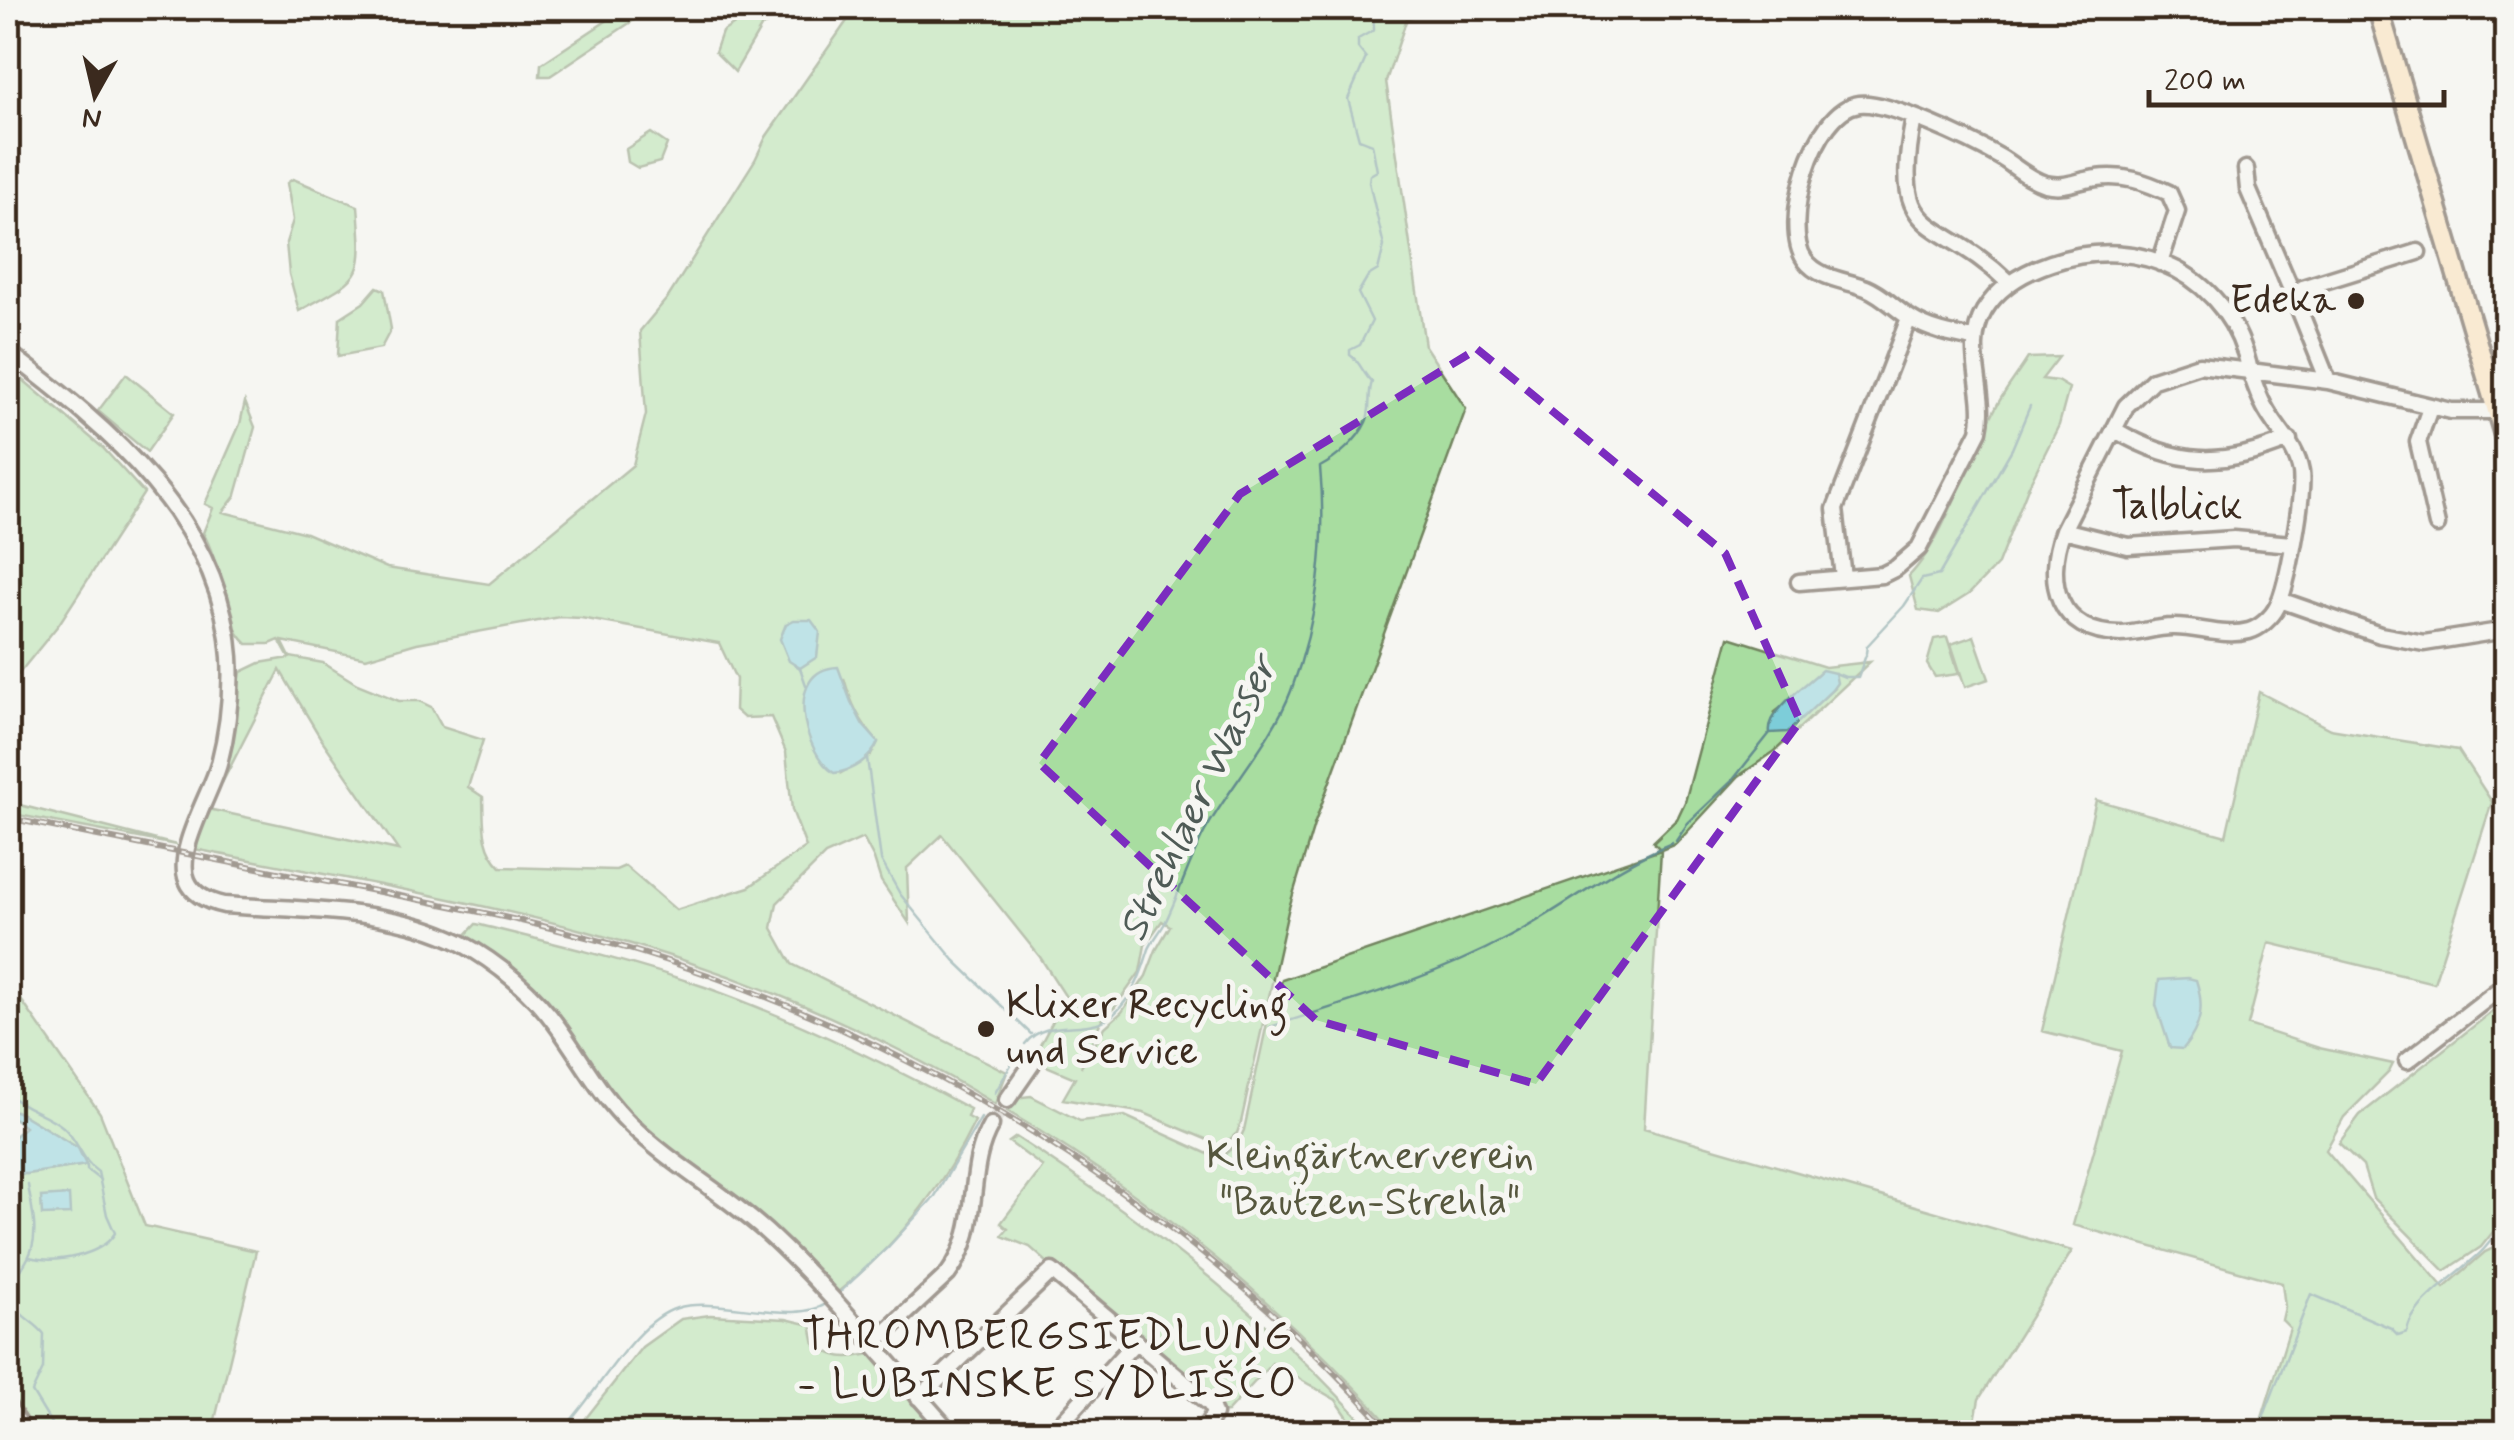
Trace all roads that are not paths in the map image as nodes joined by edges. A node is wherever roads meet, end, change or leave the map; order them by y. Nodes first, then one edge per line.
1 (2378, 8) edge
2 (1914, 118) junction
3 (2246, 168) dead end
4 (2418, 252) dead end
5 (2160, 263) junction
6 (2009, 283) junction
7 (2293, 294) junction
8 (1910, 318) junction
9 (1974, 339) junction
10 (8, 352) edge
11 (2250, 370) junction
12 (2328, 382) junction
13 (2430, 408) junction
14 (2503, 411) edge
15 (2115, 430) junction
16 (2290, 440) junction
17 (2506, 441) edge
18 (2437, 525) dead end
19 (2063, 530) junction
20 (2292, 544) junction
21 (1844, 577) junction
22 (1799, 582) dead end
23 (2280, 600) junction
24 (2506, 630) edge
25 (2506, 984) edge
26 (2407, 1061) dead end
27 (1032, 1064) dead end
28 (1007, 1100) tunnel mouth
29 (991, 1125) tunnel mouth
30 (1136, 1342) junction
31 (873, 1344) junction
32 (919, 1398) junction
33 (8, 1408) edge
34 (25, 1432) edge
35 (950, 1432) edge
36 (1053, 1432) edge
37 (1202, 1432) edge

1 - 14 main road
2 - 5 street
2 - 6 street
2 - 8 street
3 - 7 street
4 - 7 street
5 - 6 street
5 - 11 street
6 - 9 street
7 - 12 street
8 - 9 street
8 - 21 street
9 - 21 street
10 - 31 street
11 - 12 street
11 - 15 street
11 - 16 street
12 - 13 street
13 - 14 street
13 - 18 street
14 - 17 main road
15 - 16 street
15 - 19 street
16 - 20 street
19 - 20 street, Talblick
19 - 23 street
20 - 23 street
21 - 22 street
23 - 24 street
25 - 26 street
27 - 28 street
29 - 31 street
30 - 32 street
30 - 36 street
30 - 37 street
31 - 32 street
32 - 35 street
33 - 34 street

